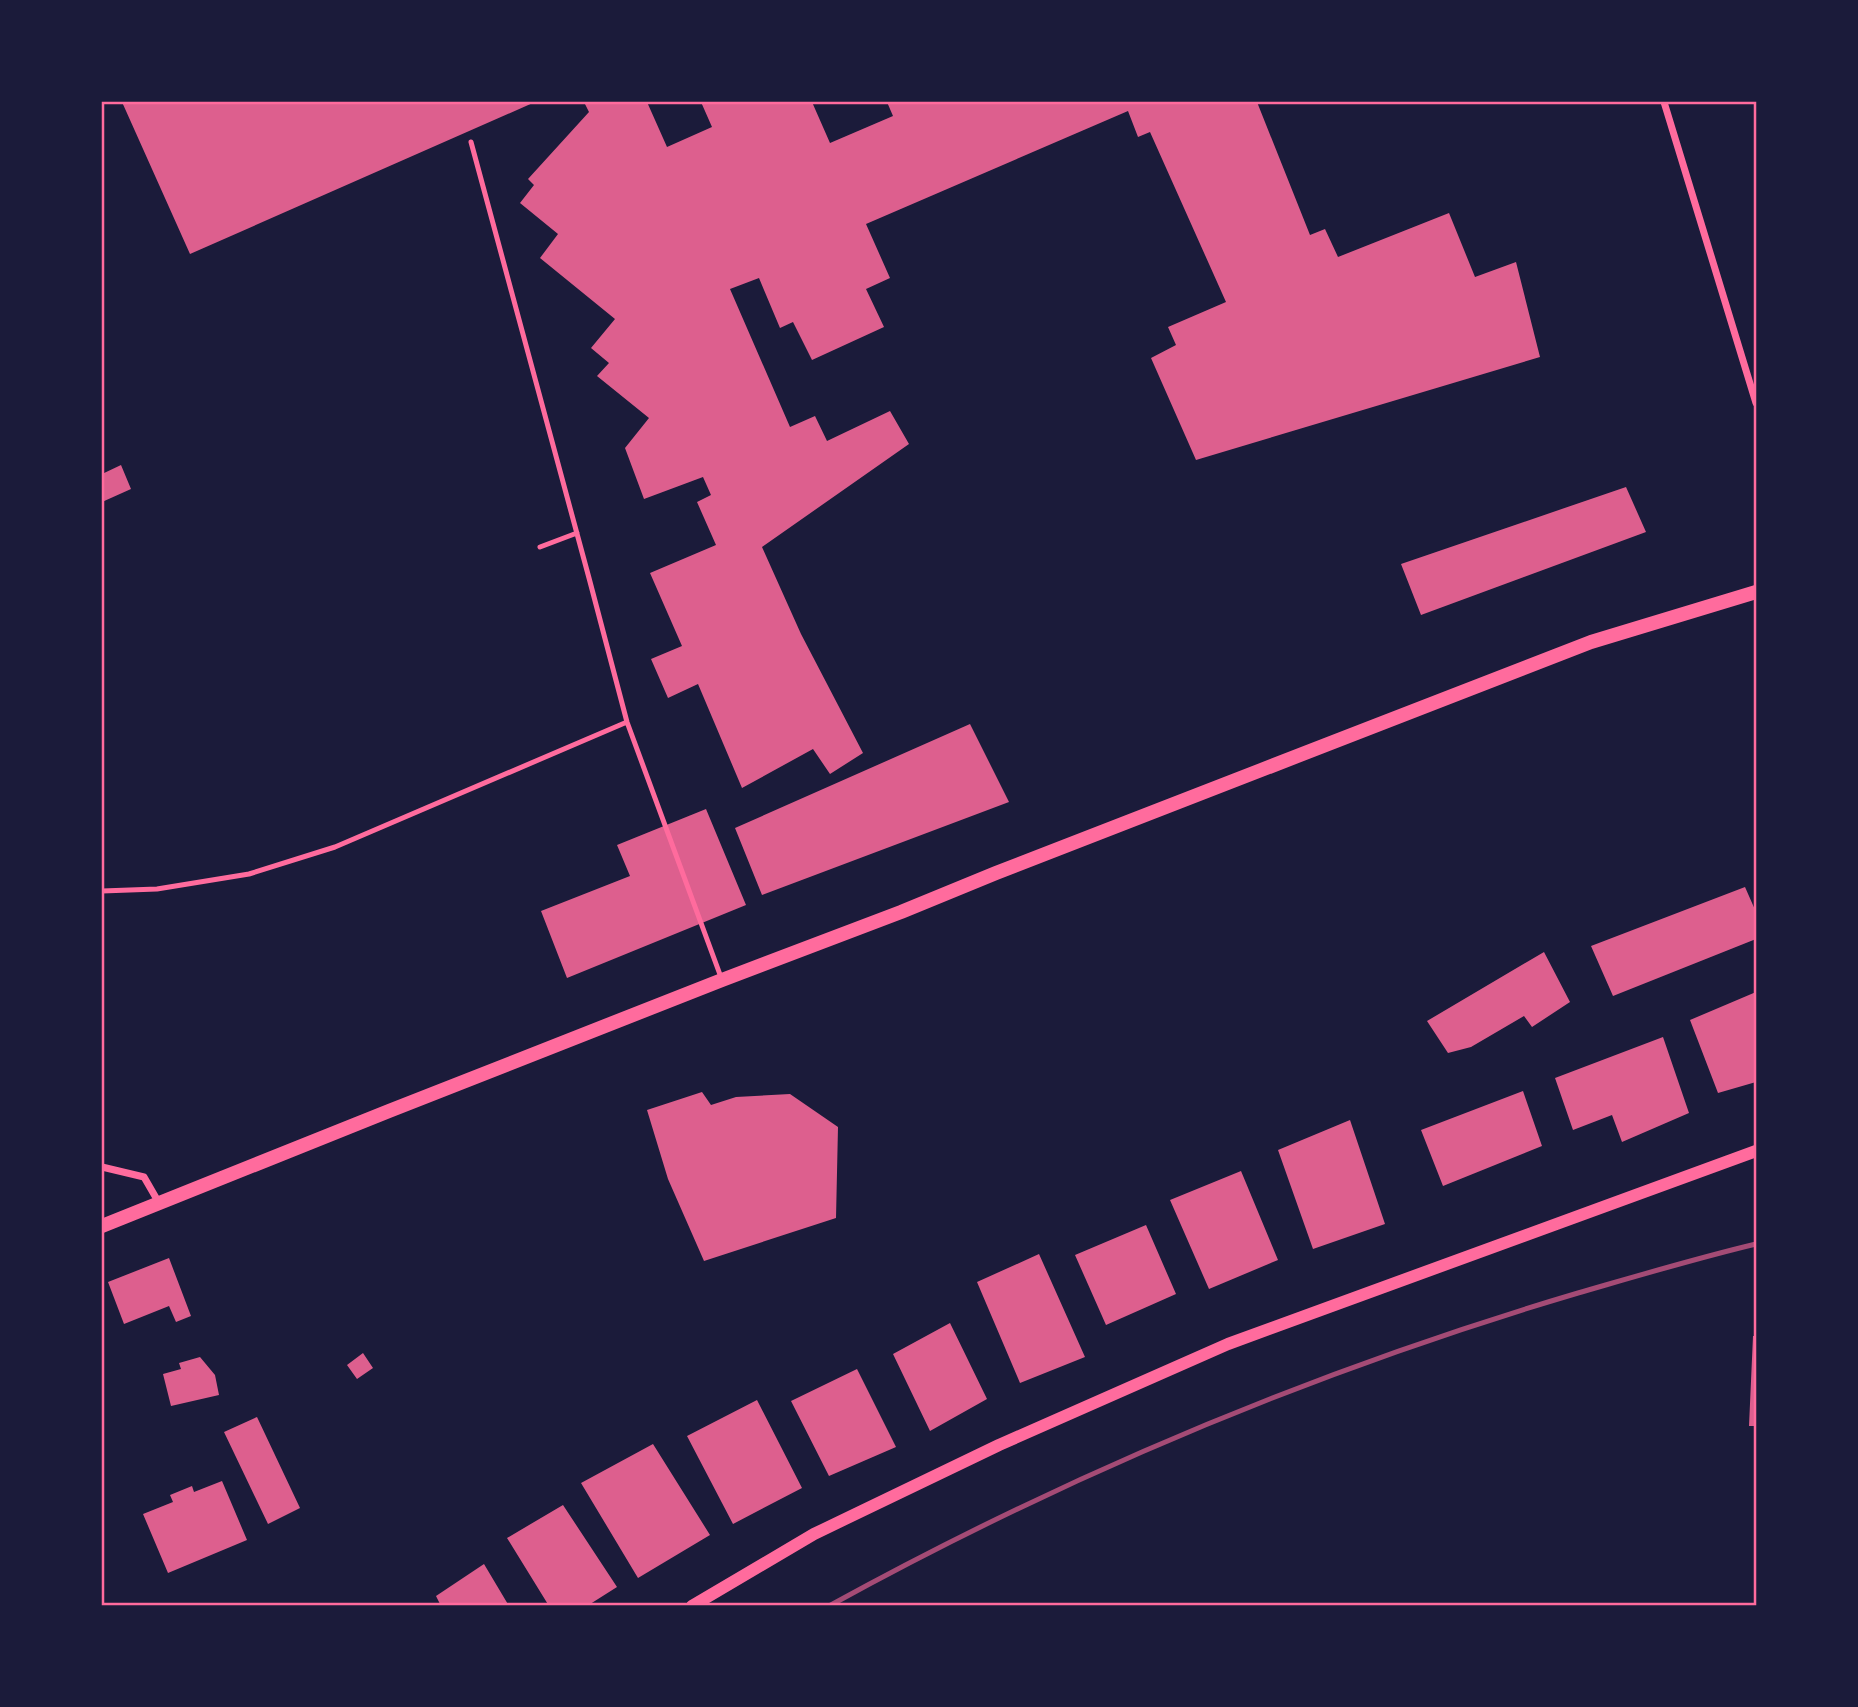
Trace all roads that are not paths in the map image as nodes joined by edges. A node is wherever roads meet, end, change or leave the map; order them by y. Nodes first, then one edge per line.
1 (1664, 102) edge
2 (471, 142) dead end
3 (1756, 403) edge
4 (577, 533) junction
5 (540, 547) dead end
6 (1756, 592) edge
7 (626, 722) junction
8 (102, 891) edge
9 (722, 980) junction
10 (1756, 1151) edge
11 (102, 1167) edge
12 (159, 1203) junction
13 (102, 1226) edge
14 (692, 1605) edge

1 - 3 street
2 - 4 lane
4 - 5 lane
4 - 7 lane
6 - 9 main road
7 - 8 lane
7 - 9 lane
9 - 12 main road
10 - 14 street
11 - 12 street
12 - 13 main road

